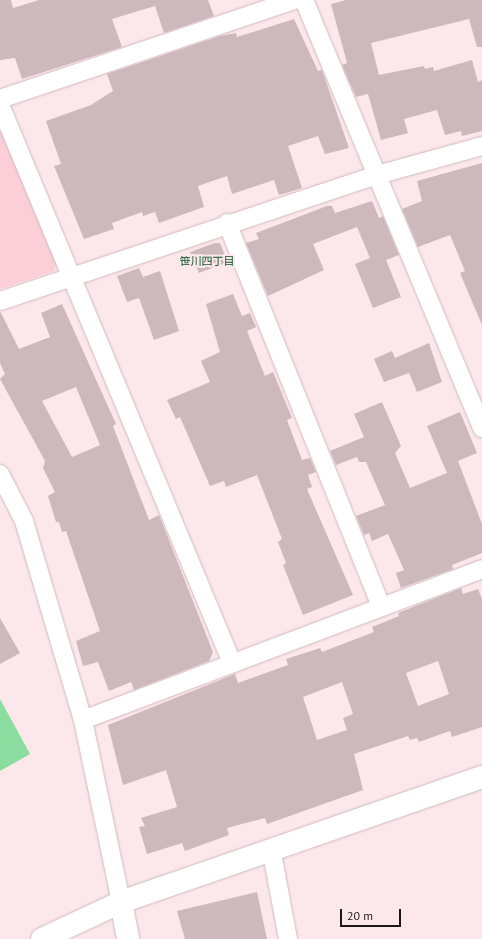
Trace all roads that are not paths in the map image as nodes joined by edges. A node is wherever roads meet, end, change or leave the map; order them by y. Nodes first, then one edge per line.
1 (294, 0) edge
2 (304, 0) edge
3 (0, 99) edge
4 (0, 105) edge
5 (482, 146) edge
6 (376, 175) junction
7 (227, 223) junction
8 (73, 276) junction
9 (0, 301) edge
10 (482, 428) edge
11 (0, 474) edge
12 (482, 569) edge
13 (381, 606) junction
14 (232, 663) junction
15 (83, 720) junction
16 (482, 777) edge
17 (271, 848) junction
18 (121, 902) junction
19 (42, 939) edge
20 (128, 939) edge
21 (288, 939) edge

1 - 3 street
2 - 6 street
4 - 8 street
5 - 6 street
6 - 7 street
6 - 10 street
7 - 8 street
7 - 13 street
8 - 9 street
8 - 14 street
11 - 15 street
12 - 13 street
13 - 14 street
14 - 15 street
15 - 18 street
16 - 17 street
17 - 18 street
17 - 21 street
18 - 19 street
18 - 20 street

